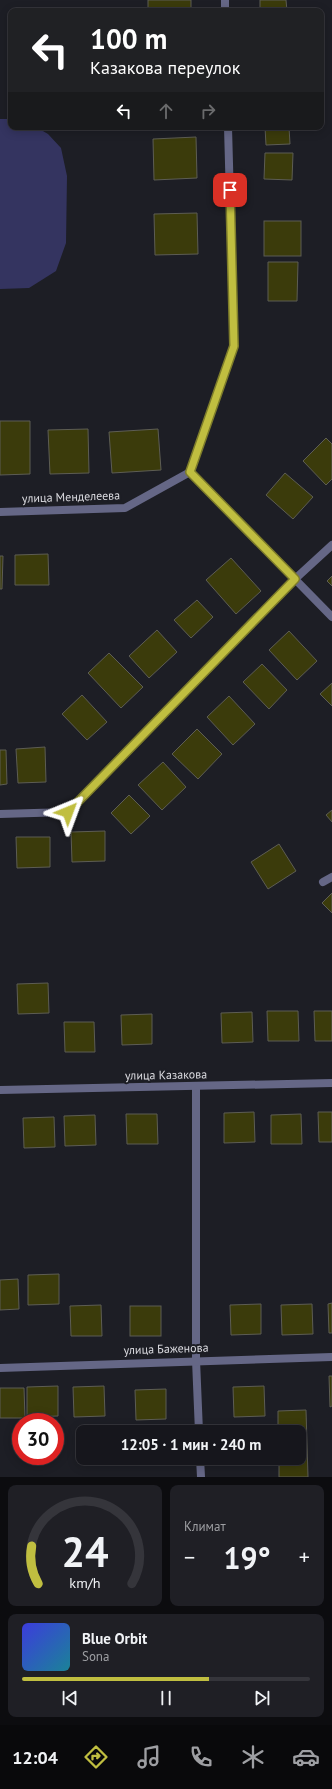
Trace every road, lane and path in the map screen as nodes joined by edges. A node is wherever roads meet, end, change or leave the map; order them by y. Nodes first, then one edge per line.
1 (228, 130) edge
2 (190, 472) junction
3 (0, 512) edge
4 (332, 545) edge
5 (295, 579) junction
6 (332, 617) edge
7 (0, 814) edge
8 (332, 877) edge
9 (323, 882) dead end
10 (332, 1083) edge
11 (196, 1086) junction
12 (0, 1090) edge
13 (332, 1357) edge
14 (196, 1360) junction
15 (0, 1368) edge
16 (199, 1425) edge
17 (200, 1465) edge
18 (201, 1477) edge

1 - 2 street
2 - 3 street, улица Менделеева
2 - 5 street
4 - 5 street
5 - 6 street
5 - 7 street
8 - 9 street
10 - 11 street, улица Казакова
11 - 12 street, улица Казакова
11 - 14 street
13 - 14 street, улица Баженова
14 - 15 street, улица Баженова
14 - 16 street
17 - 18 street

